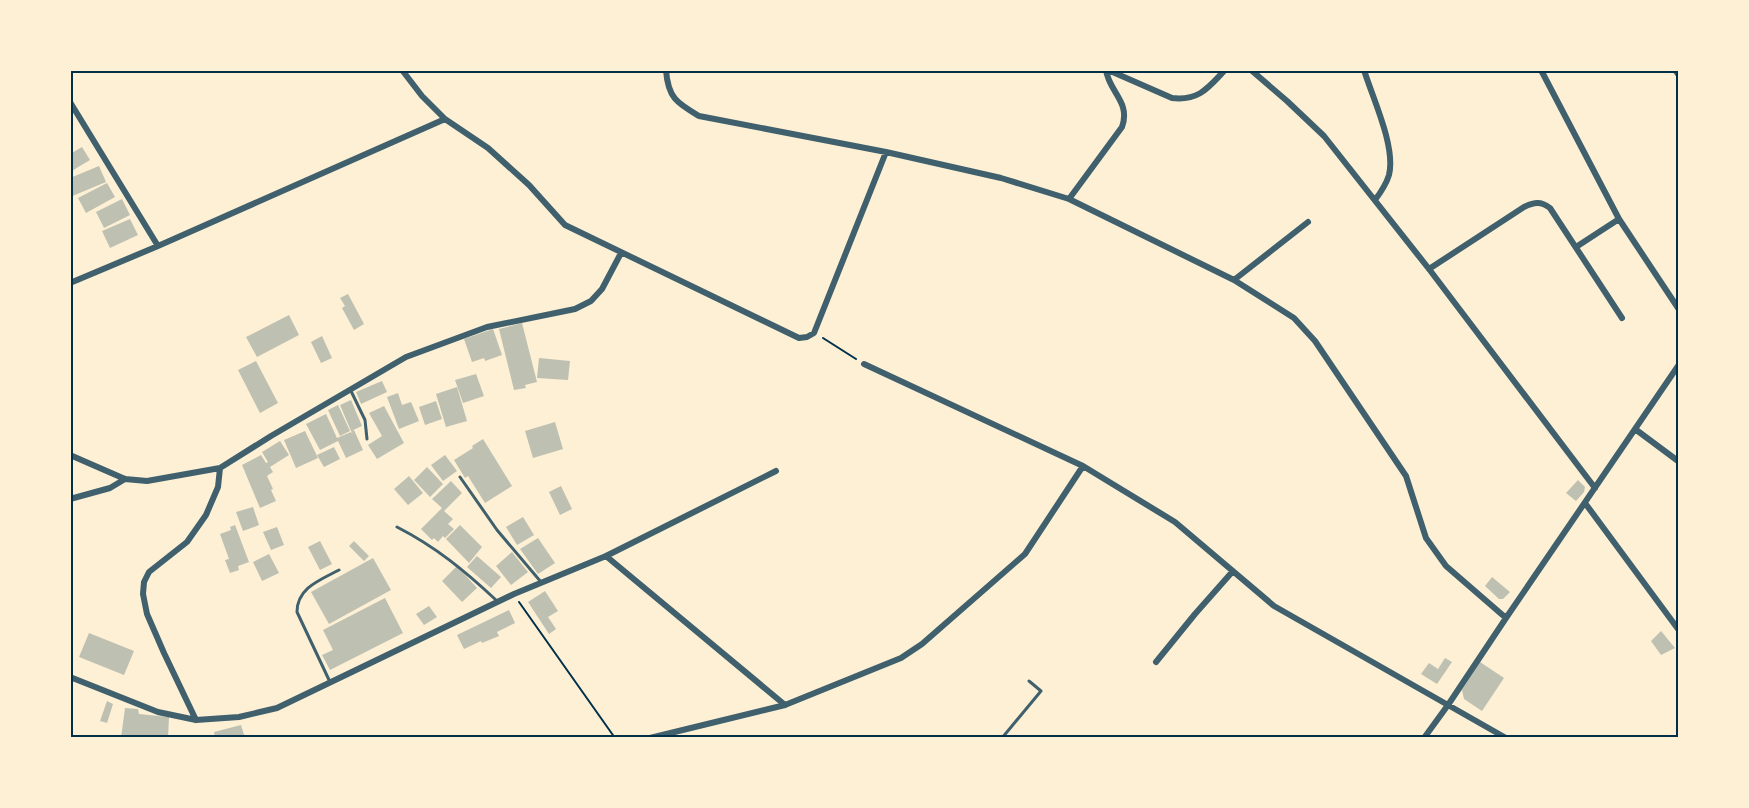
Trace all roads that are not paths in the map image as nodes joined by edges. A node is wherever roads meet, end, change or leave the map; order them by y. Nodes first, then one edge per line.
1 (402, 70) edge
2 (666, 70) edge
3 (1107, 70) edge
4 (1225, 70) edge
5 (1251, 70) edge
6 (1364, 70) edge
7 (1541, 70) edge
8 (1675, 70) edge
9 (1678, 74) edge
10 (70, 102) edge
11 (445, 118) junction
12 (886, 152) junction
13 (1069, 199) junction
14 (1375, 200) junction
15 (1619, 219) junction
16 (1308, 222) dead end
17 (158, 246) junction
18 (1576, 247) junction
19 (621, 253) junction
20 (1428, 269) junction
21 (1234, 280) junction
22 (70, 283) edge
23 (1678, 308) edge
24 (1622, 318) dead end
25 (864, 364) road end
26 (1678, 366) edge
27 (350, 389) junction
28 (1635, 429) junction
29 (368, 439) dead end
30 (70, 454) edge
31 (1678, 461) edge
32 (1083, 466) junction
33 (220, 468) junction
34 (776, 471) dead end
35 (460, 477) dead end
36 (125, 478) junction
37 (1595, 488) junction
38 (70, 499) edge
39 (1585, 503) junction
40 (397, 527) dead end
41 (606, 556) junction
42 (339, 570) dead end
43 (1233, 571) junction
44 (541, 583) junction
45 (498, 602) junction
46 (1506, 618) junction
47 (1678, 629) edge
48 (1156, 662) dead end
49 (70, 677) edge
50 (1029, 681) dead end
51 (330, 682) junction
52 (785, 705) junction
53 (1448, 705) junction
54 (196, 720) junction
55 (650, 738) edge
56 (1002, 738) edge
57 (1424, 738) edge
58 (1506, 738) edge

1 - 11 street
2 - 12 street
3 - 4 street
3 - 13 street
5 - 14 street
6 - 14 street
7 - 15 street
8 - 9 street
10 - 17 street
11 - 17 street
11 - 19 street
12 - 13 street
12 - 19 street
13 - 21 street
14 - 20 street
15 - 18 street
15 - 23 street
16 - 21 street
17 - 22 street
18 - 20 street
18 - 24 street
19 - 27 street
20 - 37 street
21 - 46 street
25 - 32 street
26 - 28 street
27 - 29 lane
27 - 33 street
28 - 31 street
28 - 37 street
30 - 36 street
32 - 43 street
32 - 52 street
33 - 36 street
33 - 54 street
34 - 41 street
35 - 44 lane
36 - 38 street
37 - 39 street
39 - 46 street
39 - 47 street
40 - 45 lane
41 - 44 street
41 - 52 street
42 - 51 lane
43 - 48 street
43 - 53 street
44 - 45 street
45 - 51 street
46 - 53 street
49 - 54 street
50 - 56 lane
51 - 54 street
52 - 55 street
53 - 57 street
53 - 58 street

